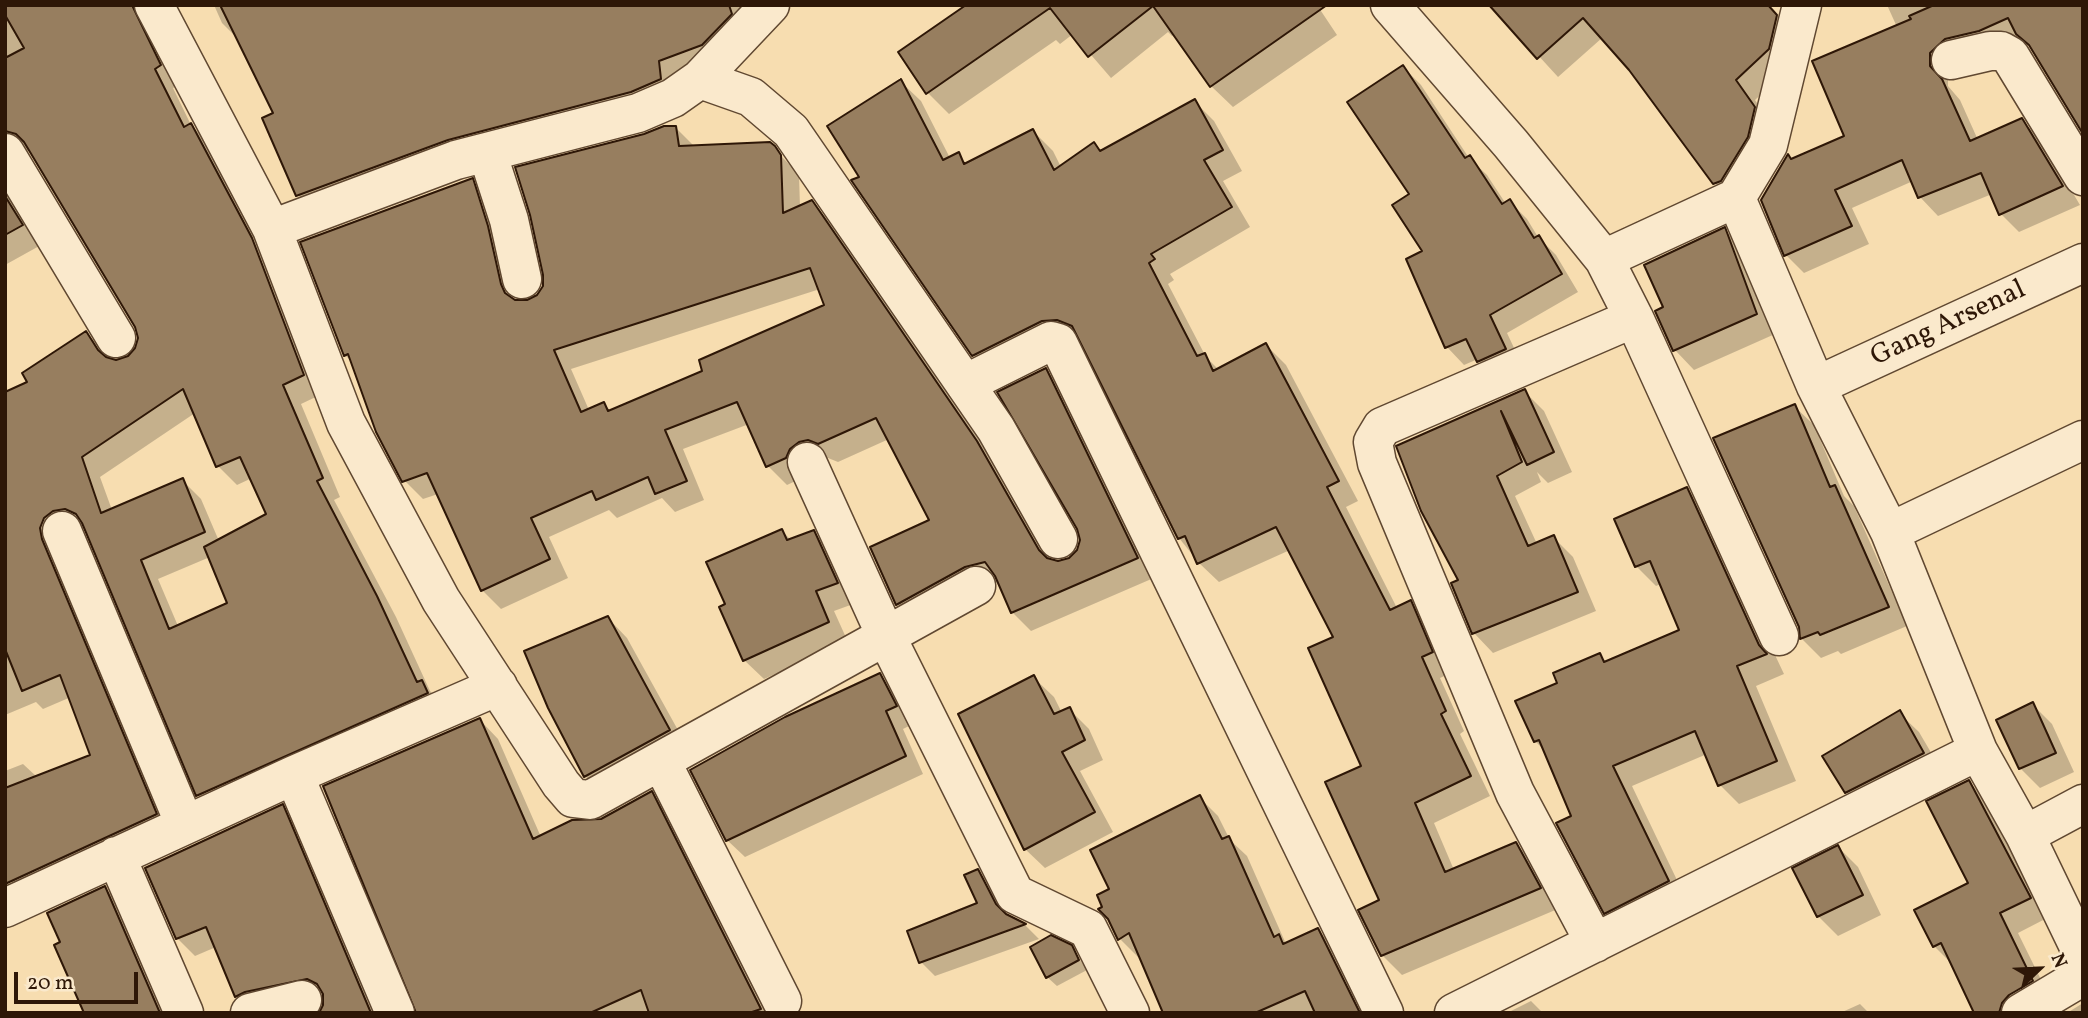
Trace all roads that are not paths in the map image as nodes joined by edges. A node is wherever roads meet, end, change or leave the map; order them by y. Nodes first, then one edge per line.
1 (154, 5) edge
2 (770, 5) edge
3 (1390, 5) edge
4 (1802, 5) edge
5 (1951, 60) dead end
6 (700, 79) junction
7 (487, 152) junction
8 (5, 153) edge
9 (2083, 176) edge
10 (1736, 198) junction
11 (272, 229) junction
12 (1604, 259) junction
13 (2083, 263) edge
14 (522, 279) dead end
15 (1634, 318) junction
16 (116, 338) dead end
17 (965, 384) junction
18 (1816, 386) junction
19 (2083, 440) edge
20 (807, 463) dead end
21 (62, 531) dead end
22 (1890, 532) junction
23 (1058, 539) dead end
24 (976, 586) dead end
25 (1779, 636) dead end
26 (887, 638) junction
27 (498, 686) junction
28 (1978, 751) junction
29 (662, 761) junction
30 (294, 775) junction
31 (2083, 804) edge
32 (185, 825) junction
33 (2025, 835) junction
34 (116, 856) junction
35 (5, 908) edge
36 (1595, 943) junction
37 (2083, 955) edge
38 (2083, 976) edge
39 (302, 1000) dead end
40 (782, 1001) dead end
41 (184, 1013) edge
42 (250, 1013) edge
43 (395, 1013) edge
44 (1130, 1013) edge
45 (1384, 1013) edge
46 (1454, 1013) edge
47 (2021, 1013) edge

1 - 11 street
2 - 6 street
3 - 12 street
4 - 10 street
5 - 9 street
6 - 7 street
6 - 17 street
7 - 11 street
7 - 14 street
8 - 16 street
10 - 12 street
10 - 18 street
11 - 27 street
12 - 15 street
13 - 18 street, Gang Arsenal
15 - 25 street
15 - 36 street
17 - 23 street
17 - 45 street
18 - 22 street
19 - 22 street
20 - 26 street
21 - 32 street
22 - 28 street
24 - 26 street
26 - 29 street
26 - 44 street
27 - 29 street
27 - 30 street
28 - 33 street
28 - 36 street
29 - 40 street
30 - 32 street
30 - 43 street
31 - 33 street
32 - 34 street
33 - 37 street
34 - 35 street
34 - 41 street
36 - 46 street
38 - 47 street
39 - 42 street

